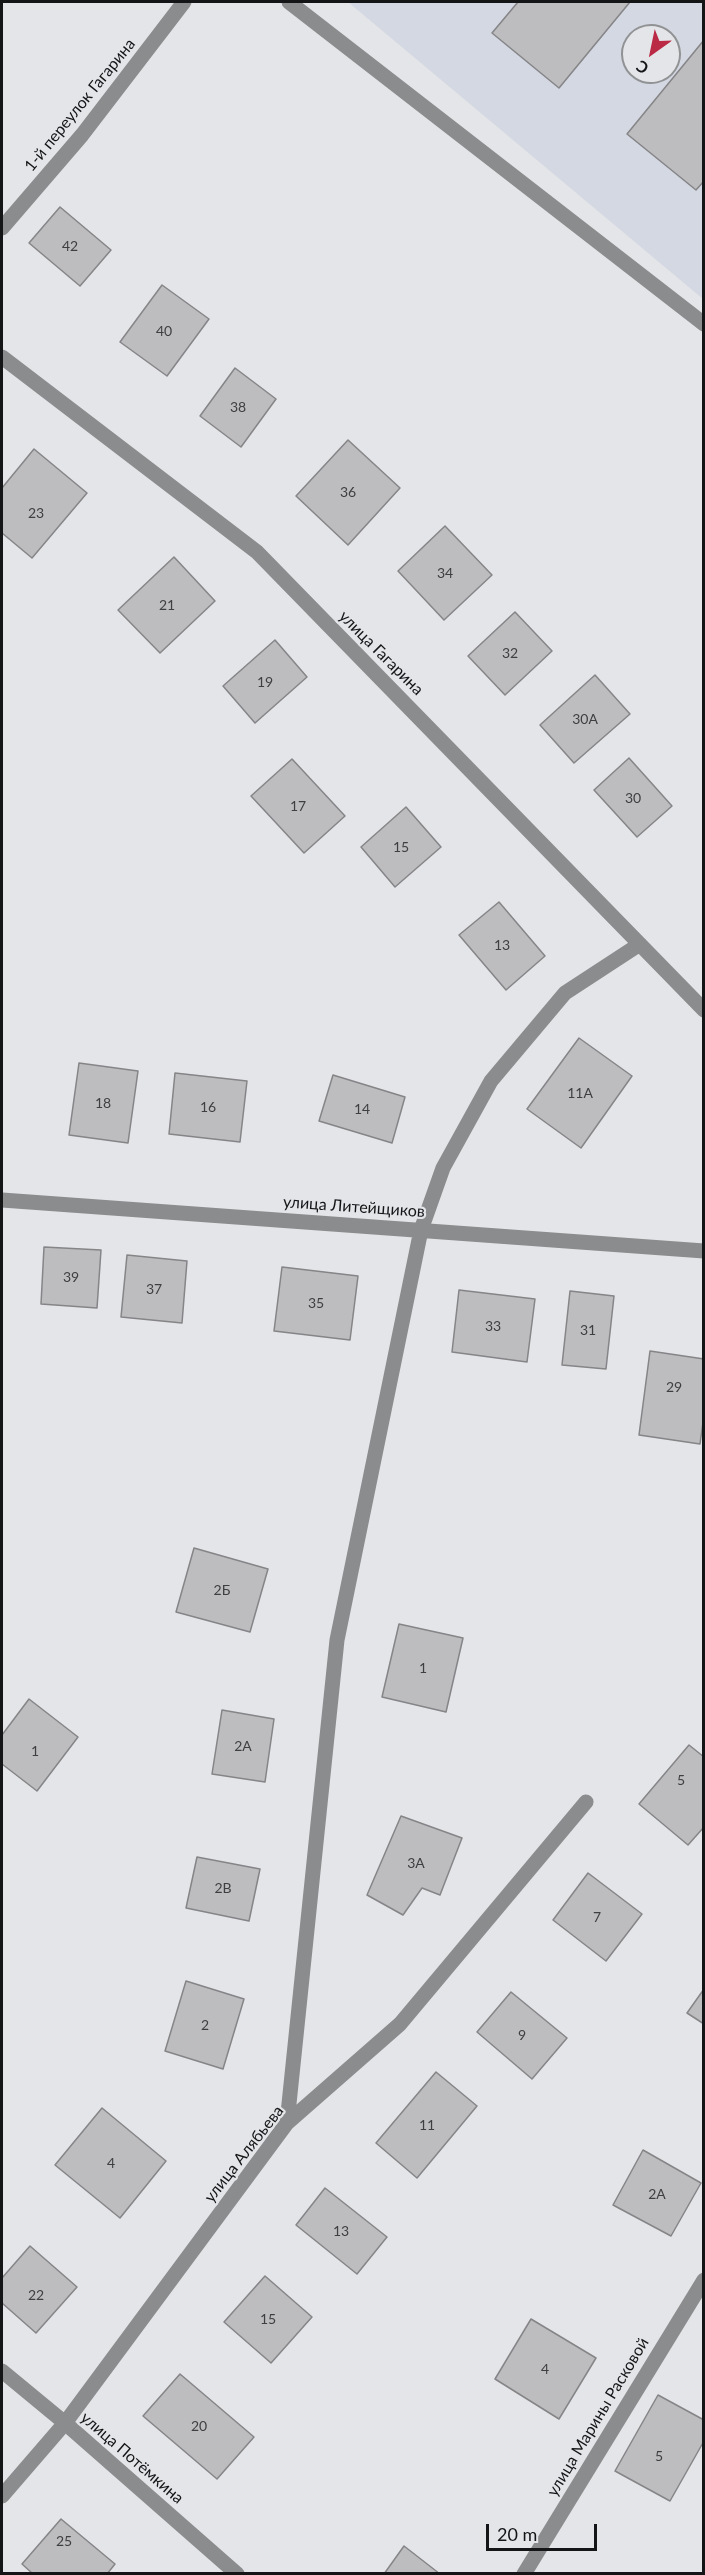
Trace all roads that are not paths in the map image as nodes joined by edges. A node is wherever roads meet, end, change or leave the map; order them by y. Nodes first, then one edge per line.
1 (184, 2) edge
2 (289, 2) edge
3 (2, 228) edge
4 (704, 324) edge
5 (2, 357) edge
6 (640, 944) junction
7 (704, 1010) edge
8 (2, 1200) edge
9 (422, 1230) junction
10 (704, 1251) edge
11 (586, 1802) dead end
12 (287, 2123) junction
13 (704, 2280) edge
14 (2, 2371) edge
15 (65, 2423) junction
16 (2, 2496) edge
17 (237, 2574) edge
18 (524, 2574) edge

1 - 3 street, 1-й переулок Гагарина
2 - 4 street
5 - 6 street, улица Гагарина
6 - 7 street, улица Гагарина
6 - 9 street
8 - 9 street, улица Литейщиков
9 - 10 street, улица Литейщиков
9 - 12 street
11 - 12 street, улица Алябьева
12 - 15 street, улица Алябьева
13 - 18 street, улица Марины Расковой
14 - 15 street, улица Потёмкина
15 - 16 street, улица Алябьева
15 - 17 street, улица Потёмкина

